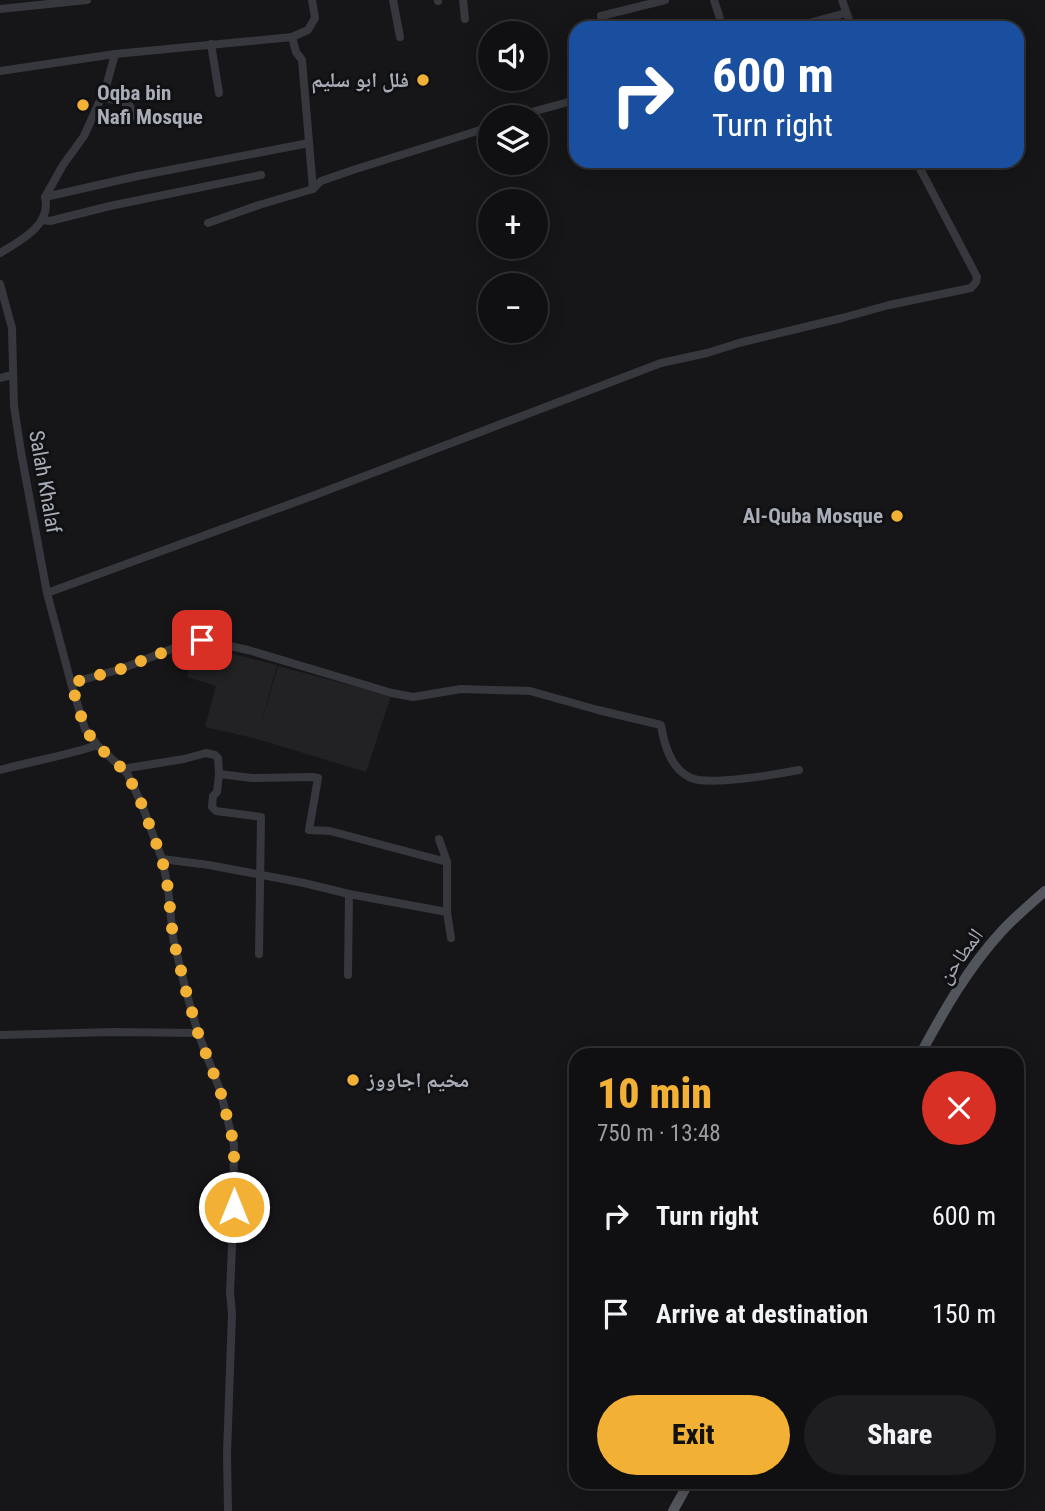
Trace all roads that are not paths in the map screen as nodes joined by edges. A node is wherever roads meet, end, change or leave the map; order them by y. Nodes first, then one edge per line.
1 (87, 0) edge
2 (312, 0) edge
3 (393, 0) edge
4 (463, 0) edge
5 (665, 0) edge
6 (714, 0) edge
7 (842, 0) edge
8 (0, 9) edge
9 (846, 13) junction
10 (601, 16) dead end
11 (466, 19) dead end
12 (721, 21) edge
13 (816, 21) edge
14 (849, 21) edge
15 (292, 37) junction
16 (400, 37) dead end
17 (211, 44) junction
18 (115, 54) junction
19 (0, 71) edge
20 (219, 93) dead end
21 (102, 97) junction
22 (569, 102) edge
23 (548, 108) edge
24 (138, 120) dead end
25 (478, 131) edge
26 (309, 142) junction
27 (920, 168) edge
28 (261, 175) dead end
29 (313, 189) junction
30 (46, 197) junction
31 (42, 220) junction
32 (208, 223) dead end
33 (0, 253) edge
34 (0, 284) edge
35 (12, 375) junction
36 (0, 378) edge
37 (47, 593) junction
38 (71, 683) junction
39 (97, 745) junction
40 (122, 769) junction
41 (0, 770) edge
42 (799, 770) dead end
43 (219, 774) junction
44 (439, 839) dead end
45 (162, 859) junction
46 (447, 862) junction
47 (260, 875) junction
48 (1045, 891) edge
49 (349, 894) junction
50 (447, 912) junction
51 (451, 938) dead end
52 (259, 954) dead end
53 (348, 975) dead end
54 (198, 1033) junction
55 (0, 1035) edge
56 (924, 1048) edge
57 (685, 1489) edge
58 (228, 1511) edge
59 (673, 1511) edge

1 - 8 street
2 - 15 street
3 - 16 street
4 - 11 street
5 - 10 street
6 - 12 street
7 - 9 street
9 - 13 street
9 - 14 street
15 - 17 street
15 - 26 street
17 - 18 street
17 - 20 street
18 - 19 street
18 - 21 street
21 - 24 street
21 - 30 street
22 - 23 street
25 - 29 street
26 - 29 street
26 - 30 street
27 - 37 street
28 - 31 street
29 - 32 street
30 - 31 street
31 - 33 street
34 - 35 street, Salah Khalaf
35 - 36 street
35 - 37 street, Salah Khalaf
37 - 38 street, Salah Khalaf
38 - 39 street, Salah Khalaf
38 - 42 street
39 - 40 street, Salah Khalaf
39 - 41 street
40 - 43 street
40 - 45 street, Salah Khalaf
43 - 46 street
43 - 47 street
44 - 46 street
45 - 47 street
45 - 54 street, Salah Khalaf
46 - 50 street
47 - 49 street
47 - 52 street
48 - 56 main road, المطاحن
49 - 50 street
49 - 53 street
50 - 51 street
54 - 55 street
54 - 58 street, Salah Khalaf
57 - 59 main road

